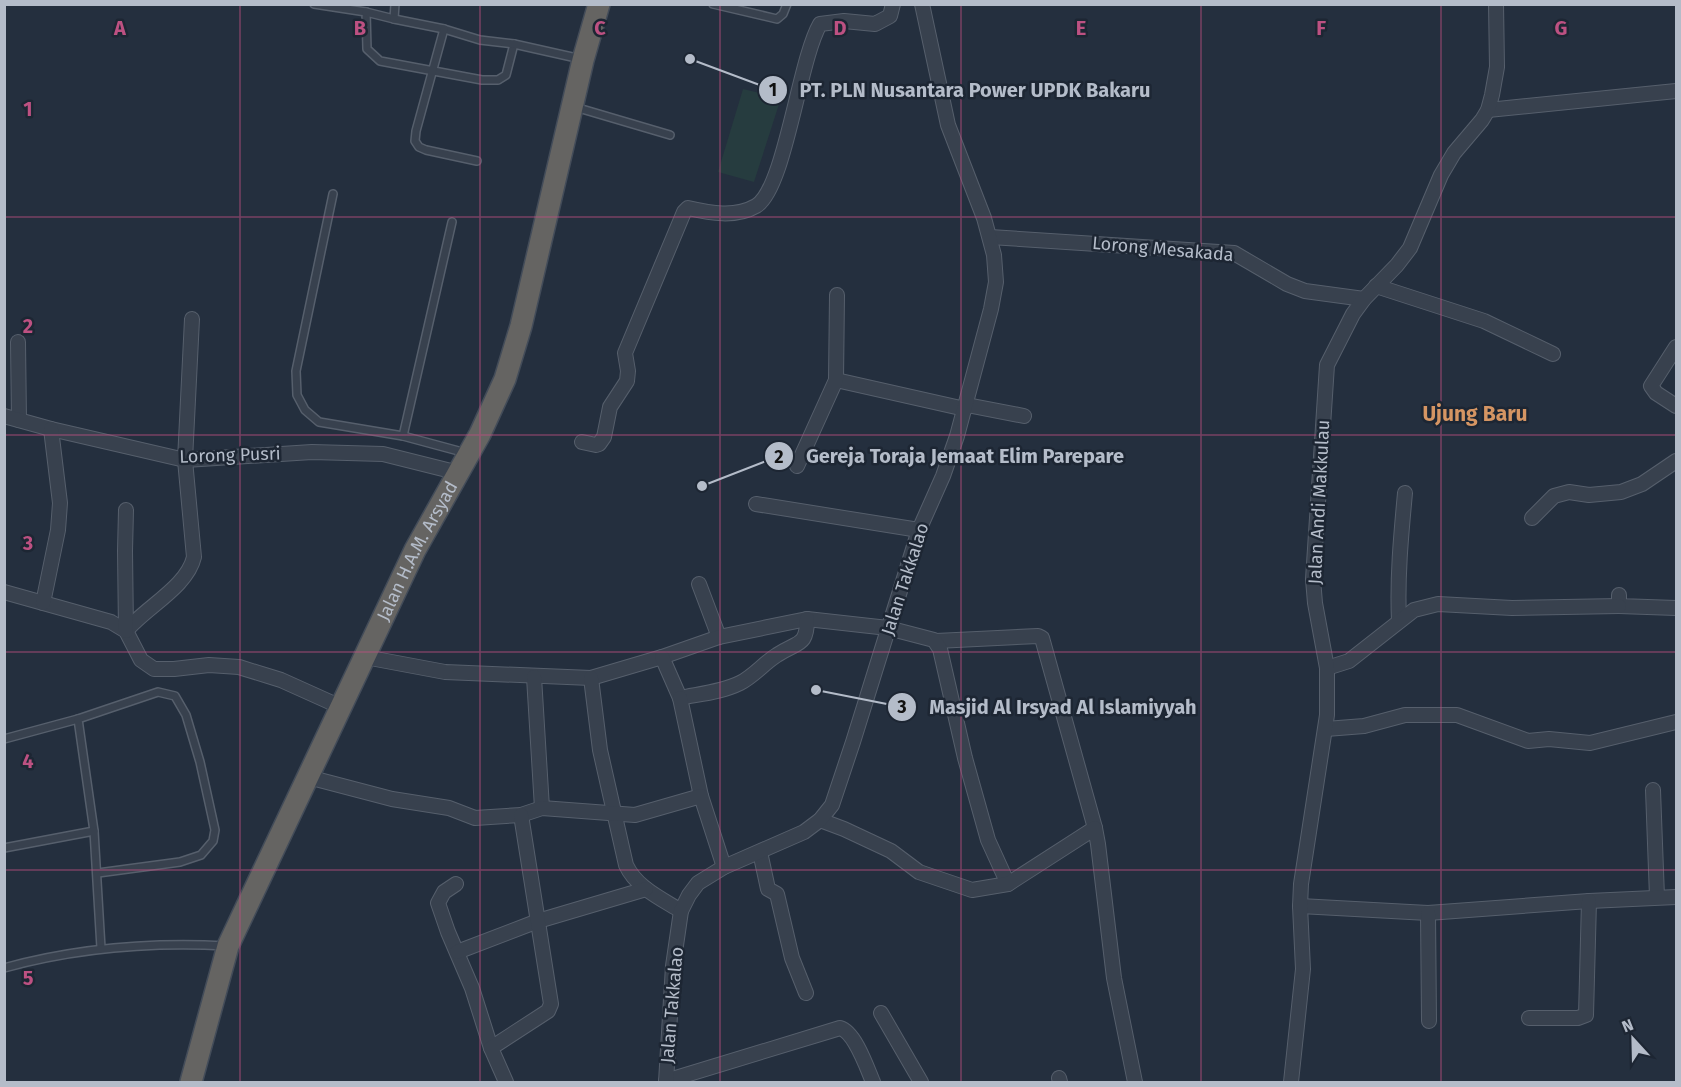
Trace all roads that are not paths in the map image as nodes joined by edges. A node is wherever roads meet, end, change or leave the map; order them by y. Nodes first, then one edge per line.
1 (314, 4) edge
2 (395, 4) edge
3 (599, 4) edge
4 (713, 4) edge
5 (787, 4) edge
6 (893, 4) edge
7 (922, 4) edge
8 (1496, 4) edge
9 (366, 12) junction
10 (394, 19) junction
11 (444, 28) junction
12 (514, 44) junction
13 (584, 60) junction
14 (433, 70) junction
15 (1677, 91) edge
16 (572, 106) junction
17 (1488, 110) junction
18 (670, 135) dead end
19 (477, 161) dead end
20 (333, 194) dead end
21 (452, 222) dead end
22 (990, 237) junction
23 (1376, 286) junction
24 (837, 295) dead end
25 (1364, 299) junction
26 (192, 320) dead end
27 (18, 342) dead end
28 (1677, 347) edge
29 (1553, 354) dead end
30 (836, 380) junction
31 (1677, 406) edge
32 (966, 407) junction
33 (4, 416) edge
34 (1024, 416) dead end
35 (20, 420) junction
36 (51, 429) junction
37 (403, 436) junction
38 (582, 442) dead end
39 (468, 454) junction
40 (185, 460) junction
41 (1677, 461) edge
42 (797, 466) dead end
43 (459, 473) junction
44 (1405, 493) dead end
45 (756, 504) dead end
46 (126, 510) dead end
47 (1532, 518) dead end
48 (919, 530) junction
49 (699, 584) dead end
50 (4, 592) edge
51 (43, 603) junction
52 (1677, 608) edge
53 (807, 620) junction
54 (1399, 621) junction
55 (888, 628) junction
56 (126, 632) junction
57 (719, 637) junction
58 (936, 641) junction
59 (365, 657) junction
60 (662, 657) junction
61 (1327, 668) junction
62 (534, 677) junction
63 (591, 678) junction
64 (680, 698) junction
65 (341, 707) junction
66 (78, 719) junction
67 (1677, 722) edge
68 (1326, 729) junction
69 (4, 739) edge
70 (308, 777) junction
71 (1653, 790) dead end
72 (700, 796) junction
73 (542, 808) junction
74 (521, 815) junction
75 (615, 815) junction
76 (820, 820) junction
77 (1095, 828) junction
78 (94, 831) junction
79 (4, 848) edge
80 (760, 852) junction
81 (724, 867) junction
82 (98, 873) junction
83 (456, 884) dead end
84 (1008, 884) junction
85 (646, 889) junction
86 (1657, 897) junction
87 (1677, 897) edge
88 (1589, 901) junction
89 (1300, 906) junction
90 (681, 911) junction
91 (1428, 913) junction
92 (538, 921) junction
93 (228, 946) junction
94 (101, 948) junction
95 (457, 952) junction
96 (4, 968) edge
97 (806, 993) dead end
98 (882, 1012) dead end
99 (1528, 1018) dead end
100 (1429, 1021) dead end
101 (491, 1048) junction
102 (666, 1082) edge
103 (191, 1083) edge
104 (506, 1083) edge
105 (873, 1083) edge
106 (921, 1083) edge
107 (1135, 1083) edge
108 (1291, 1083) edge

1 - 9 lane
2 - 10 lane
3 - 13 highway, Jalan H.A.M. Arsyad
4 - 5 lane
6 - 38 street
7 - 22 street, Jalan Takkalao
8 - 17 street, Jalan Andi Makkulau
9 - 10 lane
9 - 14 lane
10 - 11 lane
11 - 12 lane
11 - 14 lane
12 - 13 lane
12 - 14 lane
13 - 16 highway, Jalan H.A.M. Arsyad
14 - 19 lane
15 - 17 street
16 - 18 lane
16 - 39 highway, Jalan H.A.M. Arsyad
17 - 23 street, Jalan Andi Makkulau
20 - 37 lane
21 - 37 lane
22 - 25 street, Lorong Mesakada
22 - 32 street, Jalan Takkalao
23 - 25 street, Jalan Andi Makkulau
23 - 29 street
24 - 30 street
25 - 61 street, Jalan Andi Makkulau
26 - 40 street
27 - 35 street
28 - 31 street
30 - 32 street
30 - 42 street
32 - 34 street
32 - 48 street, Jalan Takkalao
33 - 35 street, Lorong Pusri
35 - 36 street, Lorong Pusri
36 - 40 street, Lorong Pusri
36 - 51 street
37 - 39 lane
39 - 43 highway, Jalan H.A.M. Arsyad
40 - 43 street, Lorong Pusri
40 - 56 street
41 - 47 street
43 - 59 highway, Jalan H.A.M. Arsyad
44 - 54 street
45 - 48 street
46 - 56 street
48 - 55 street, Jalan Takkalao
49 - 57 street
50 - 51 street
51 - 56 street
52 - 54 street
53 - 55 street
53 - 57 street
53 - 64 street
54 - 61 street
55 - 58 street
55 - 76 street, Jalan Takkalao
56 - 65 street
57 - 60 street
58 - 77 street
58 - 84 street
59 - 62 street
59 - 65 highway, Jalan H.A.M. Arsyad
60 - 63 street
60 - 64 street
61 - 68 street, Jalan Andi Makkulau
62 - 63 street
62 - 73 street
63 - 75 street
64 - 72 street
65 - 70 highway, Jalan H.A.M. Arsyad
66 - 69 lane
66 - 78 lane
66 - 82 lane
67 - 68 street
68 - 89 street, Jalan Andi Makkulau
70 - 74 street
70 - 93 highway, Jalan H.A.M. Arsyad
71 - 86 street
72 - 75 street
72 - 81 street
73 - 74 street
73 - 75 street
74 - 92 street
75 - 85 street
76 - 80 street, Jalan Takkalao
76 - 84 street
77 - 84 street
77 - 107 street
78 - 79 lane
78 - 82 lane
80 - 81 street, Jalan Takkalao
80 - 97 street
81 - 90 street, Jalan Takkalao
82 - 94 lane
83 - 95 street
85 - 90 street
85 - 92 street
86 - 87 street
86 - 88 street
88 - 91 street
88 - 99 street
89 - 91 street
89 - 108 street, Jalan Andi Makkulau
90 - 102 street, Jalan Takkalao
91 - 100 street
92 - 95 street
92 - 101 street
93 - 94 lane
93 - 103 highway, Jalan H.A.M. Arsyad
94 - 96 lane
95 - 101 street
98 - 106 street
101 - 104 street
102 - 105 street

